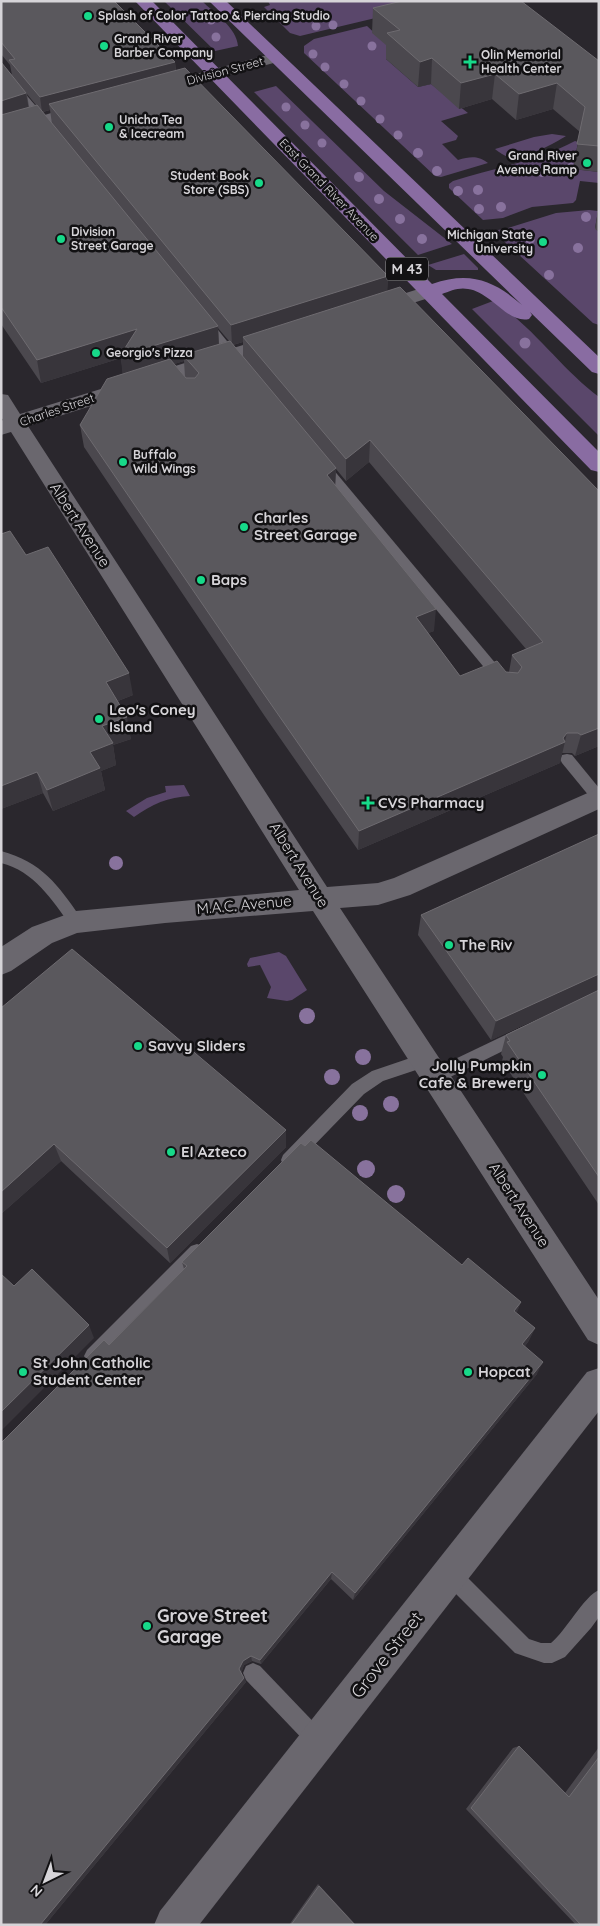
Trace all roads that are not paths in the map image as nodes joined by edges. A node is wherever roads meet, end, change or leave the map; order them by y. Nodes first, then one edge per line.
1 (143, 1) edge
2 (217, 1) edge
3 (275, 58) junction
4 (1, 71) edge
5 (215, 74) junction
6 (148, 92) edge
7 (100, 104) edge
8 (42, 120) junction
9 (1, 133) edge
10 (53, 133) edge
11 (428, 292) junction
12 (197, 310) edge
13 (359, 314) edge
14 (296, 334) edge
15 (237, 361) junction
16 (599, 368) edge
17 (599, 381) edge
18 (1, 400) edge
19 (8, 426) edge
20 (318, 458) edge
21 (599, 465) edge
22 (509, 688) edge
23 (567, 759) edge
24 (599, 798) edge
25 (1, 857) edge
26 (319, 898) junction
27 (76, 922) junction
28 (1, 963) edge
29 (539, 1026) edge
30 (430, 1068) junction
31 (276, 1174) edge
32 (206, 1243) edge
33 (599, 1329) edge
34 (82, 1366) edge
35 (599, 1384) edge
36 (450, 1574) junction
37 (599, 1600) edge
38 (253, 1673) edge
39 (319, 1742) junction
40 (174, 1925) edge

1 - 5 main road, East Grand River Avenue / M 43
2 - 3 main road
3 - 5 street, Division Street
3 - 16 main road
4 - 8 lane
5 - 6 street, Division Street
5 - 11 main road, East Grand River Avenue / M 43
7 - 8 street
8 - 9 street
8 - 10 lane
11 - 13 street
11 - 17 main road
11 - 21 main road, East Grand River Avenue / M 43
12 - 15 lane
14 - 15 street, Charles Street
15 - 19 street, Charles Street
18 - 19 street, Albert Avenue
19 - 26 street, Albert Avenue
20 - 22 lane
23 - 24 lane
24 - 26 street, M.A.C. Avenue
25 - 27 lane
26 - 27 street, M.A.C. Avenue
26 - 30 street, Albert Avenue
27 - 28 street, M.A.C. Avenue
29 - 30 lane
30 - 31 lane
30 - 33 street, Albert Avenue
32 - 34 lane
35 - 36 street, Grove Street
36 - 37 lane
36 - 39 street, Grove Street
38 - 39 lane
39 - 40 street, Grove Street

